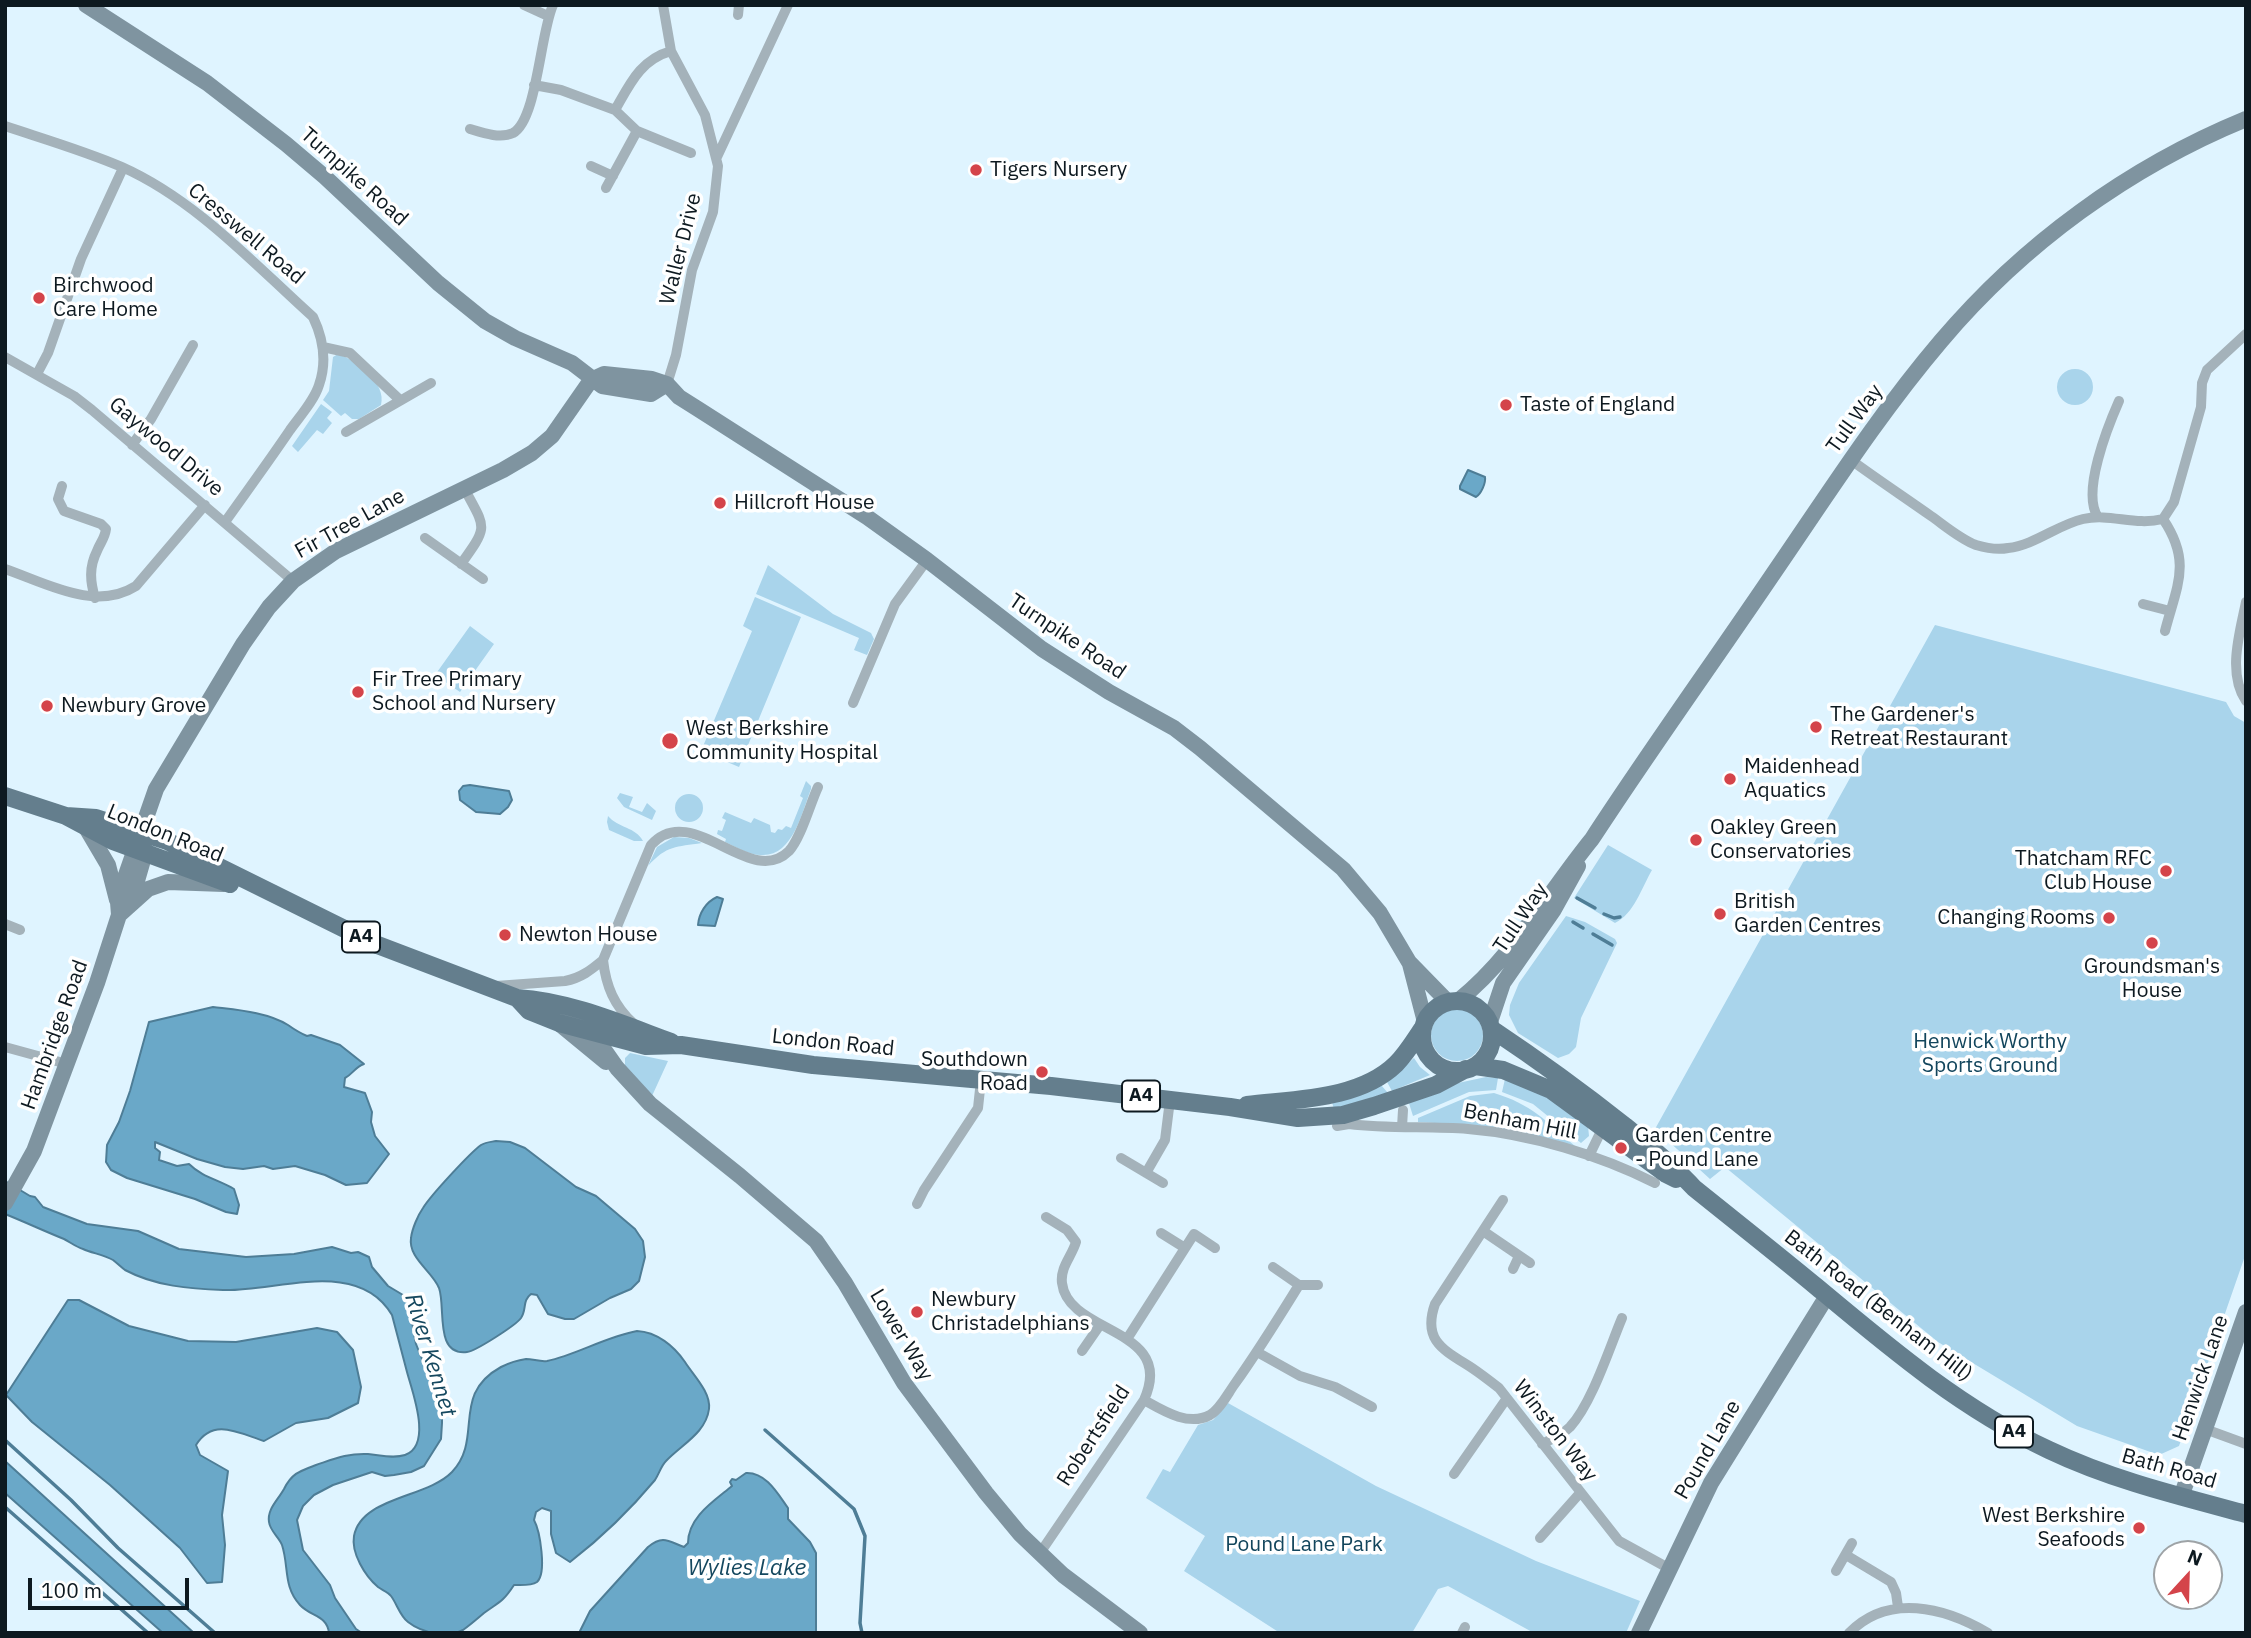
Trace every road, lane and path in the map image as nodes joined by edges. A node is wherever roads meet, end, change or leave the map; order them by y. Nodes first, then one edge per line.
1 (86, 5) edge
2 (524, 5) edge
3 (663, 5) edge
4 (788, 5) edge
5 (551, 11) edge
6 (671, 51) junction
7 (534, 85) junction
8 (615, 110) junction
9 (2246, 119) edge
10 (5, 126) edge
11 (637, 131) junction
12 (474, 133) dead end
13 (691, 153) dead end
14 (717, 156) junction
15 (591, 166) dead end
16 (123, 168) junction
17 (613, 176) junction
18 (606, 188) dead end
19 (2246, 334) edge
20 (193, 345) dead end
21 (323, 346) junction
22 (5, 357) edge
23 (37, 374) junction
24 (591, 380) junction
25 (430, 383) dead end
26 (667, 384) junction
27 (400, 400) junction
28 (2119, 401) dead end
29 (346, 432) dead end
30 (132, 445) junction
31 (1851, 460) junction
32 (62, 486) dead end
33 (464, 488) junction
34 (205, 505) junction
35 (2098, 517) junction
36 (2163, 519) junction
37 (225, 522) junction
38 (425, 538) dead end
39 (927, 560) junction
40 (461, 564) junction
41 (5, 569) edge
42 (483, 579) dead end
43 (293, 581) junction
44 (95, 598) junction
45 (2246, 602) edge
46 (2143, 604) dead end
47 (2170, 611) junction
48 (2165, 631) dead end
49 (2244, 698) edge
50 (853, 703) dead end
51 (818, 787) dead end
52 (5, 796) edge
53 (66, 816) junction
54 (85, 826) junction
55 (1592, 839) junction
56 (140, 845) junction
57 (230, 884) junction
58 (251, 884) junction
59 (122, 907) junction
60 (5, 924) edge
61 (20, 930) dead end
62 (603, 960) junction
63 (1409, 962) junction
64 (487, 987) junction
65 (1453, 1001) junction
66 (562, 1015) junction
67 (1423, 1026) junction
68 (1491, 1026) junction
69 (591, 1031) junction
70 (637, 1037) junction
71 (5, 1047) edge
72 (67, 1064) junction
73 (617, 1068) junction
74 (1470, 1068) junction
75 (981, 1080) junction
76 (1170, 1100) junction
77 (1230, 1107) junction
78 (1403, 1110) dead end
79 (1606, 1121) junction
80 (1337, 1126) dead end
81 (1402, 1127) junction
82 (1589, 1156) junction
83 (1121, 1158) dead end
84 (1146, 1173) junction
85 (1163, 1183) dead end
86 (1655, 1183) dead end
87 (1503, 1200) dead end
88 (5, 1203) edge
89 (917, 1204) dead end
90 (1046, 1217) dead end
91 (1483, 1231) junction
92 (1161, 1233) dead end
93 (1185, 1248) junction
94 (1215, 1248) dead end
95 (1519, 1256) junction
96 (1530, 1263) dead end
97 (1273, 1267) dead end
98 (1513, 1269) dead end
99 (1299, 1285) junction
100 (1318, 1285) dead end
101 (1827, 1296) junction
102 (2245, 1315) edge
103 (1622, 1318) dead end
104 (1100, 1325) junction
105 (1126, 1339) junction
106 (1082, 1351) dead end
107 (1257, 1352) junction
108 (1507, 1398) junction
109 (1144, 1400) junction
110 (1365, 1407) dead end
111 (2205, 1429) junction
112 (1542, 1444) junction
113 (2246, 1444) edge
114 (2081, 1464) joint
115 (1454, 1474) dead end
116 (1580, 1493) junction
117 (2181, 1497) junction
118 (2246, 1514) edge
119 (1540, 1538) dead end
120 (1852, 1543) dead end
121 (1040, 1553) junction
122 (1846, 1555) junction
123 (1670, 1569) junction
124 (1836, 1571) dead end
125 (1898, 1607) junction
126 (1140, 1633) edge
127 (1639, 1633) edge
128 (1849, 1633) edge
129 (1988, 1633) edge

1 - 24 street, Turnpike Road
2 - 5 street
3 - 6 street, Waller Drive
4 - 14 street
5 - 7 street
6 - 8 street
6 - 14 street, Waller Drive
7 - 8 street
7 - 12 street
8 - 11 street
9 - 31 street, Tull Way
10 - 16 street, Cresswell Road
11 - 13 street
11 - 17 street
14 - 26 street, Waller Drive
15 - 17 street
16 - 21 street, Cresswell Road
16 - 23 street
17 - 18 street
19 - 36 street
20 - 30 street
21 - 27 street
21 - 37 street, Cresswell Road
22 - 23 street, Gaywood Drive
23 - 30 street, Gaywood Drive
24 - 26 street, Turnpike Road
24 - 33 street, Fir Tree Lane
25 - 27 street
26 - 39 street, Turnpike Road
27 - 29 street
28 - 35 street
30 - 34 street, Gaywood Drive
31 - 35 street
31 - 55 street, Tull Way
32 - 44 street
33 - 40 street
33 - 43 street, Fir Tree Lane
34 - 37 street, Gaywood Drive
34 - 44 street
35 - 36 street
36 - 47 street
37 - 43 street, Gaywood Drive
38 - 40 street
39 - 50 street
39 - 63 street, Turnpike Road
40 - 42 street
41 - 44 street
43 - 56 street, Fir Tree Lane
45 - 49 street
46 - 47 street
47 - 48 street
51 - 62 street
52 - 53 main road, London Road / A4
53 - 54 main road, London Road / A4
53 - 56 main road, London Road / A4
54 - 56 main road, London Road / A4
54 - 59 street
55 - 65 street, Tull Way
55 - 68 street, Tull Way
56 - 57 main road, London Road / A4
56 - 58 main road, London Road / A4
56 - 59 street, Hambridge Road
57 - 58 main road, London Road / A4
57 - 59 street
58 - 64 main road, London Road / A4
59 - 72 street, Hambridge Road
60 - 61 street
62 - 64 street
62 - 70 street
63 - 65 street, Turnpike Road
63 - 67 street, Turnpike Road
64 - 66 main road, London Road / A4
65 - 67 main road, A4
65 - 68 main road, A4
66 - 69 main road, London Road / A4
66 - 70 main road, London Road / A4
66 - 73 street, Lower Way
67 - 74 main road, A4
67 - 77 main road, A4
68 - 74 main road
68 - 79 main road, Bath Road (Benham Hill) / A4
69 - 70 main road, London Road / A4
69 - 73 street, Lower Way
70 - 73 street
70 - 75 main road, London Road / A4
71 - 72 street
72 - 88 street, Hambridge Road
73 - 121 street, Lower Way
74 - 77 main road, A4
74 - 79 main road, Bath Road (Benham Hill) / A4
75 - 76 main road, A4
75 - 89 street
76 - 77 main road, A4
76 - 84 street
78 - 81 street
79 - 82 street, Benham Hill
79 - 101 main road, Bath Road (Benham Hill) / A4
80 - 81 street, Benham Hill
81 - 82 street, Benham Hill
82 - 86 street, Benham Hill
83 - 84 street
84 - 85 street
87 - 91 street, Winston Way
90 - 104 street, Robertsfield
91 - 95 street
91 - 108 street, Winston Way
92 - 93 street
93 - 94 street
93 - 105 street
95 - 96 street
95 - 98 street
97 - 99 street
99 - 100 street
99 - 107 street
101 - 114 main road, Bath Road (Benham Hill) / A4
101 - 123 street, Pound Lane
102 - 111 street, Henwick Lane
103 - 112 street
104 - 105 street, Robertsfield
104 - 106 street
105 - 109 street, Robertsfield
107 - 109 street
107 - 110 street
108 - 112 street, Winston Way
108 - 115 street
109 - 121 street, Robertsfield
111 - 113 street
111 - 117 street, Henwick Lane
112 - 116 street, Winston Way
114 - 117 main road, Bath Road / A4
116 - 119 street
116 - 123 street, Winston Way
117 - 118 main road, Bath Road / A4
120 - 122 street
121 - 126 street, Lower Way
122 - 124 street
122 - 125 street
123 - 127 street, Pound Lane
125 - 128 street
125 - 129 street

